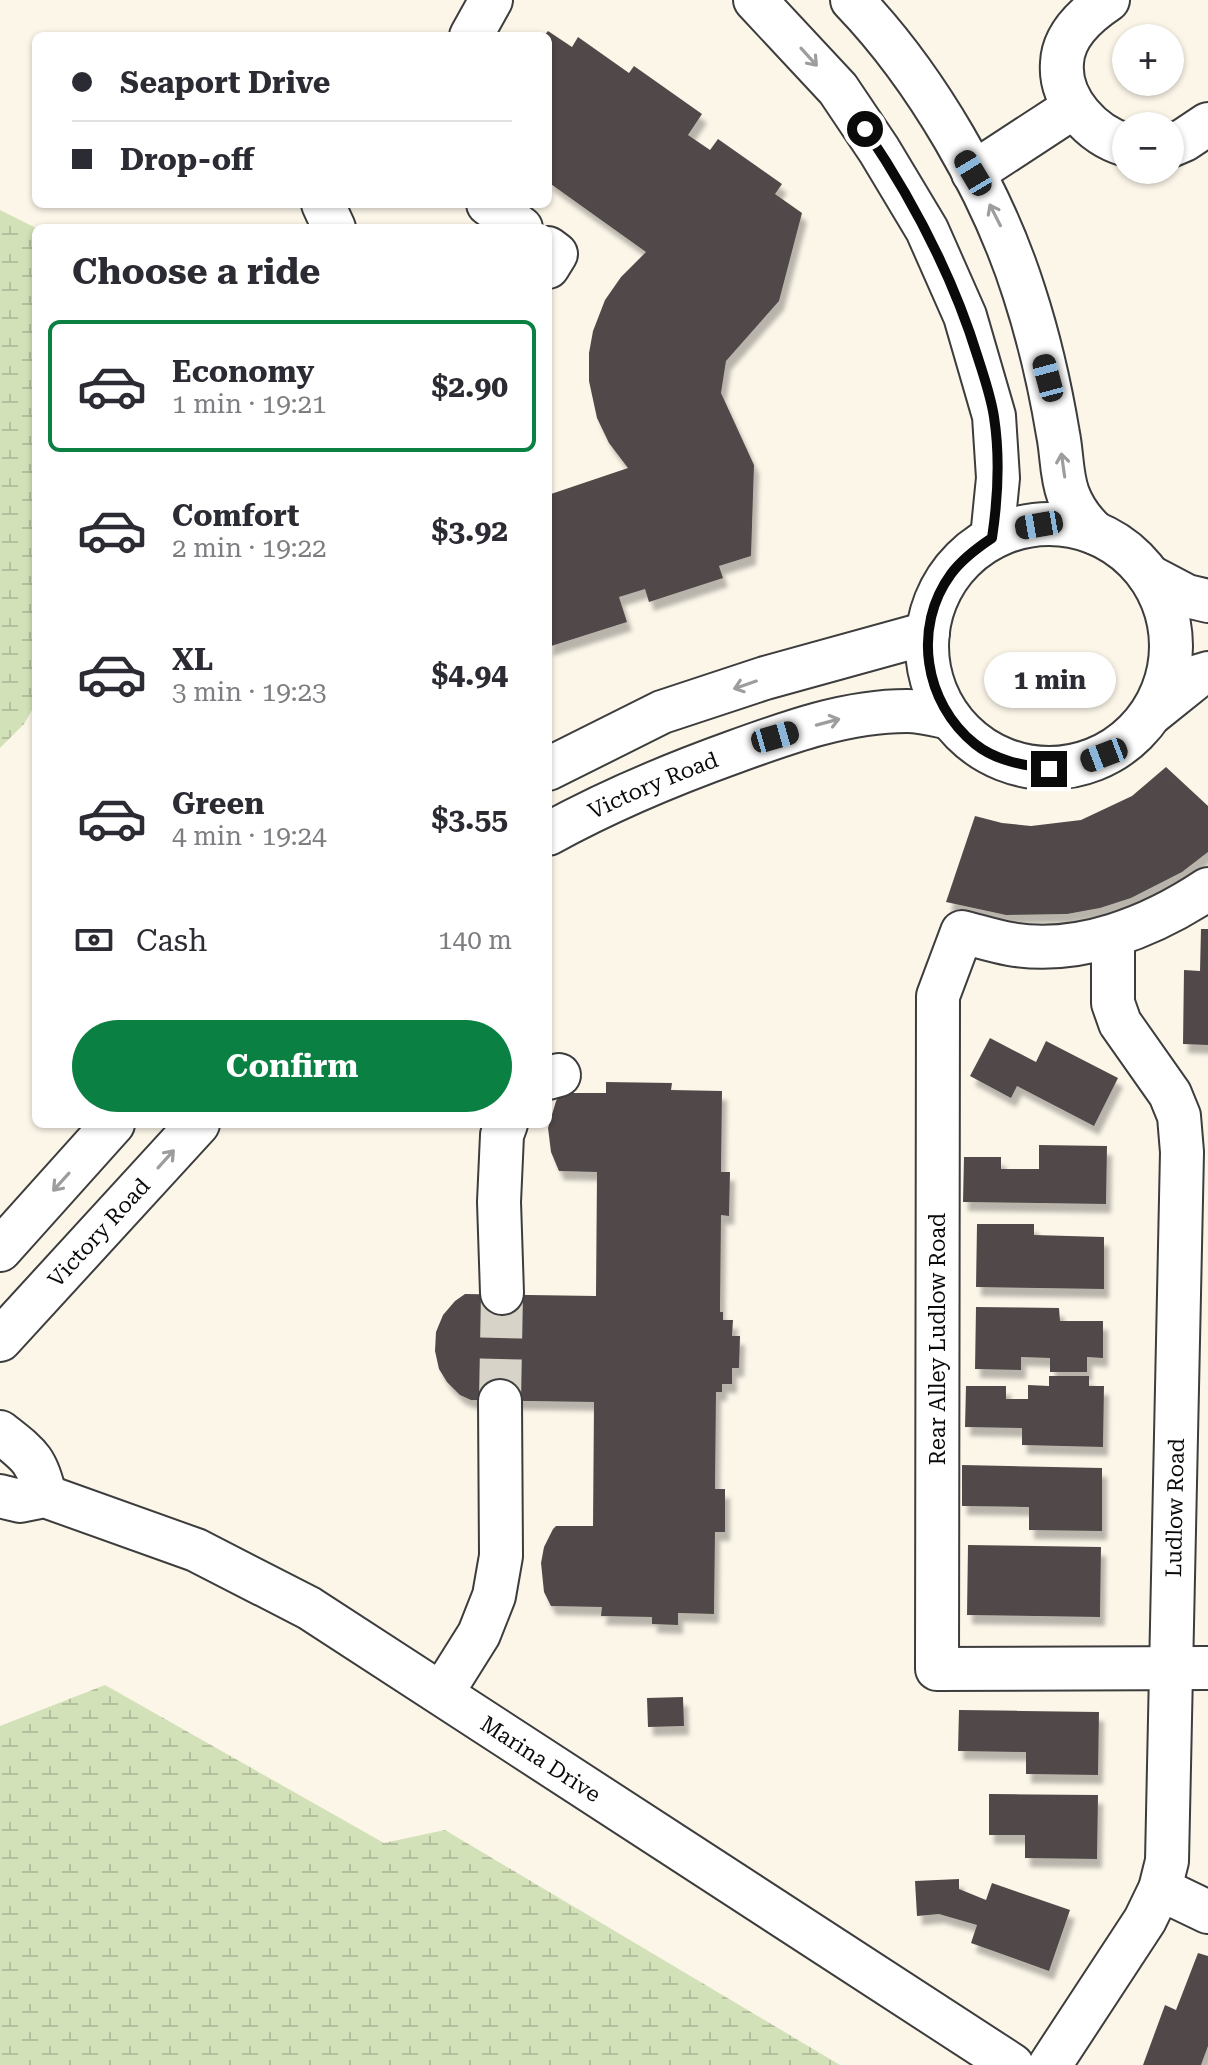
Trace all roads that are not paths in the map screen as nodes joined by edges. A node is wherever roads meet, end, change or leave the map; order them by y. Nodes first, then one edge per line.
1 (491, 0) edge
2 (755, 0) edge
3 (852, 0) edge
4 (1108, 0) edge
5 (473, 32) edge
6 (1074, 107) junction
7 (1208, 124) edge
8 (1184, 140) edge
9 (1112, 141) edge
10 (973, 173) junction
11 (494, 208) edge
12 (516, 224) edge
13 (1095, 533) junction
14 (992, 538) junction
15 (1149, 576) junction
16 (1208, 601) edge
17 (928, 633) junction
18 (1208, 673) edge
19 (1149, 717) junction
20 (950, 718) junction
21 (552, 767) edge
22 (552, 832) edge
23 (1208, 889) edge
24 (1113, 936) junction
25 (1190, 1099) edge
26 (109, 1128) edge
27 (194, 1128) edge
28 (505, 1128) edge
29 (1195, 1152) edge
30 (0, 1250) edge
31 (502, 1293) tunnel mouth
32 (0, 1340) edge
33 (1192, 1398) edge
34 (500, 1401) tunnel mouth
35 (0, 1432) edge
36 (0, 1496) edge
37 (45, 1496) junction
38 (1190, 1668) edge
39 (442, 1693) junction
40 (1160, 1889) junction
41 (1208, 1912) edge
42 (1012, 2065) edge
43 (1050, 2065) edge

1 - 5 street
2 -> 14 street
3 - 10 street
4 - 6 street
6 - 9 street
6 - 10 street
7 - 8 street
13 -> 10 street
11 - 12 street
13 - 14 street
13 - 15 street
14 - 17 street
15 - 16 street
15 - 19 street
17 - 20 street
17 -> 21 street
18 - 19 street
19 - 20 street
22 -> 20 street, Victory Road
23 - 24 street
24 - 25 street, Ludlow Road
24 - 38 street, Rear Alley Ludlow Road
25 - 29 street, Ludlow Road
26 -> 30 street
32 -> 27 street, Victory Road
28 - 31 street
29 - 33 street, Ludlow Road
33 - 38 street, Ludlow Road
34 - 39 street
35 - 37 street
36 - 37 street, Marina Drive
37 - 39 street, Marina Drive
38 - 40 street, Ludlow Road
39 - 42 street, Marina Drive
40 - 41 street
40 - 43 street, Ludlow Road

